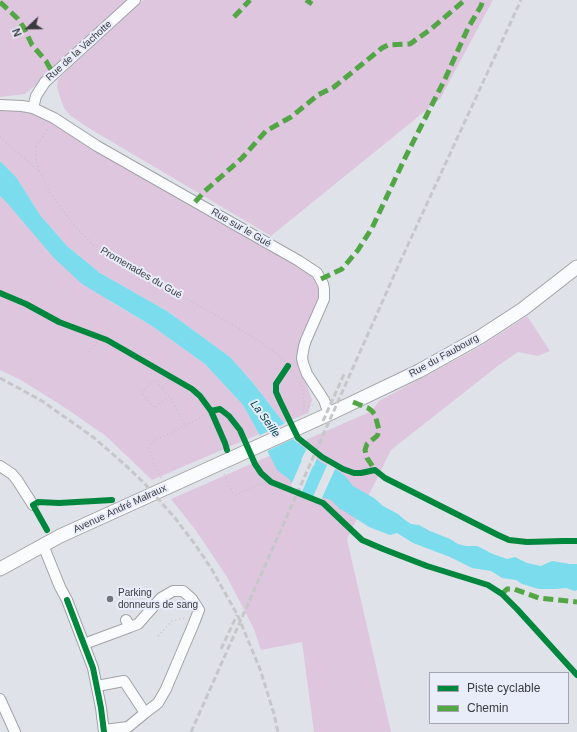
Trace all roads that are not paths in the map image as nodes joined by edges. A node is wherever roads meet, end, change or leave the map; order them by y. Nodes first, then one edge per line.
1 (135, 0) edge
2 (0, 105) edge
3 (33, 108) junction
4 (577, 267) edge
5 (329, 414) junction
6 (242, 453) joint
7 (0, 466) edge
8 (33, 505) road end
9 (43, 545) junction
10 (0, 569) edge
11 (84, 644) junction
12 (97, 686) junction
13 (0, 699) edge
14 (145, 713) junction
15 (104, 731) edge
16 (15, 732) edge

1 - 3 street, Rue de la Vachotte
2 - 3 street, Rue sur le Gué
3 - 5 street, Rue sur le Gué
4 - 5 main road, Rue du Faubourg
5 - 6 main road, Rue du Faubourg
6 - 9 main road, Avenue André Malraux
7 - 8 street
9 - 10 main road, Avenue André Malraux
9 - 11 street
11 - 12 street
11 - 14 street
12 - 14 street
12 - 15 street
13 - 16 street
14 - 15 street

